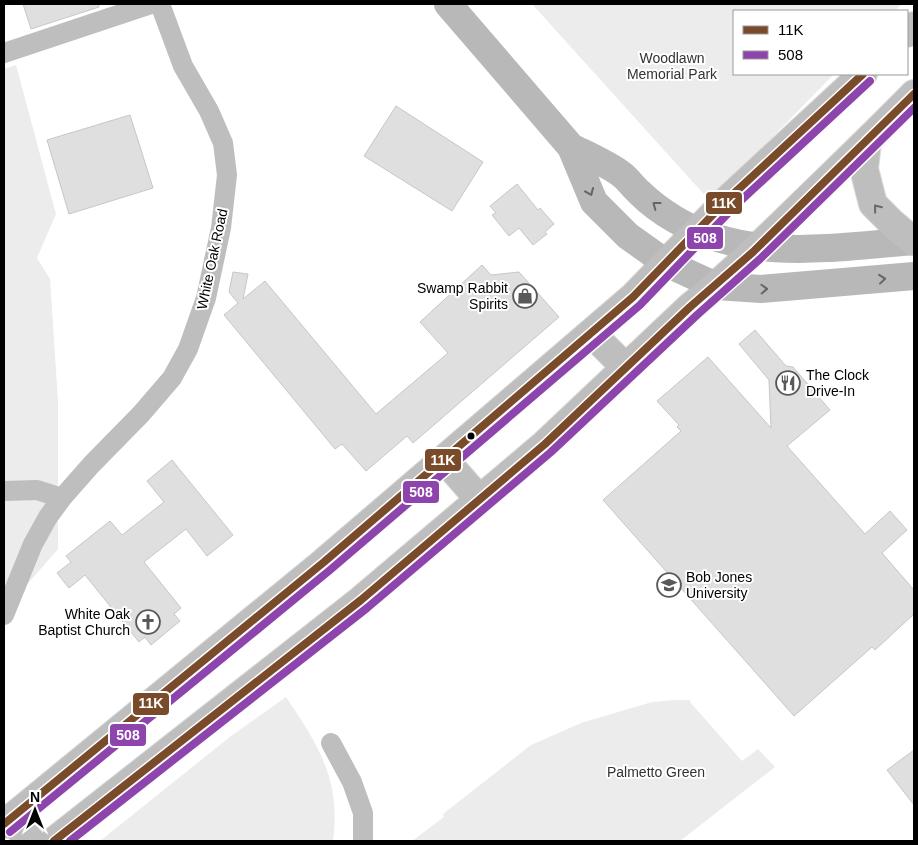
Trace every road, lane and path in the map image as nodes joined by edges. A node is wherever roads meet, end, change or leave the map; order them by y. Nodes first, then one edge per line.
1 (151, 4) edge
2 (160, 4) edge
3 (448, 4) edge
4 (4, 52) edge
5 (861, 75) edge
6 (914, 94) edge
7 (867, 142) junction
8 (571, 147) junction
9 (697, 231) junction
10 (914, 241) edge
11 (757, 247) junction
12 (666, 263) junction
13 (914, 276) edge
14 (716, 286) junction
15 (591, 334) junction
16 (626, 368) junction
17 (444, 459) junction
18 (4, 491) edge
19 (62, 498) junction
20 (479, 499) junction
21 (4, 615) edge
22 (331, 743) dead end
23 (7, 821) edge
24 (31, 841) edge
25 (54, 841) edge
26 (363, 841) edge

1 - 4 street
2 - 19 street, White Oak Road
3 - 8 main road
5 - 9 main road
6 - 7 main road
10 -> 7 main road
7 - 11 main road
9 -> 8 main road
8 -> 12 main road
9 - 11 main road
9 - 12 main road
10 - 11 main road
11 - 14 main road
12 - 14 main road
12 - 15 main road
14 -> 13 main road
14 - 16 main road
15 - 16 main road
15 - 17 main road
16 - 20 main road
17 - 20 main road
17 - 23 main road
18 - 19 street
19 - 21 street, White Oak Road
20 - 25 main road
22 - 26 street
23 - 24 main road

